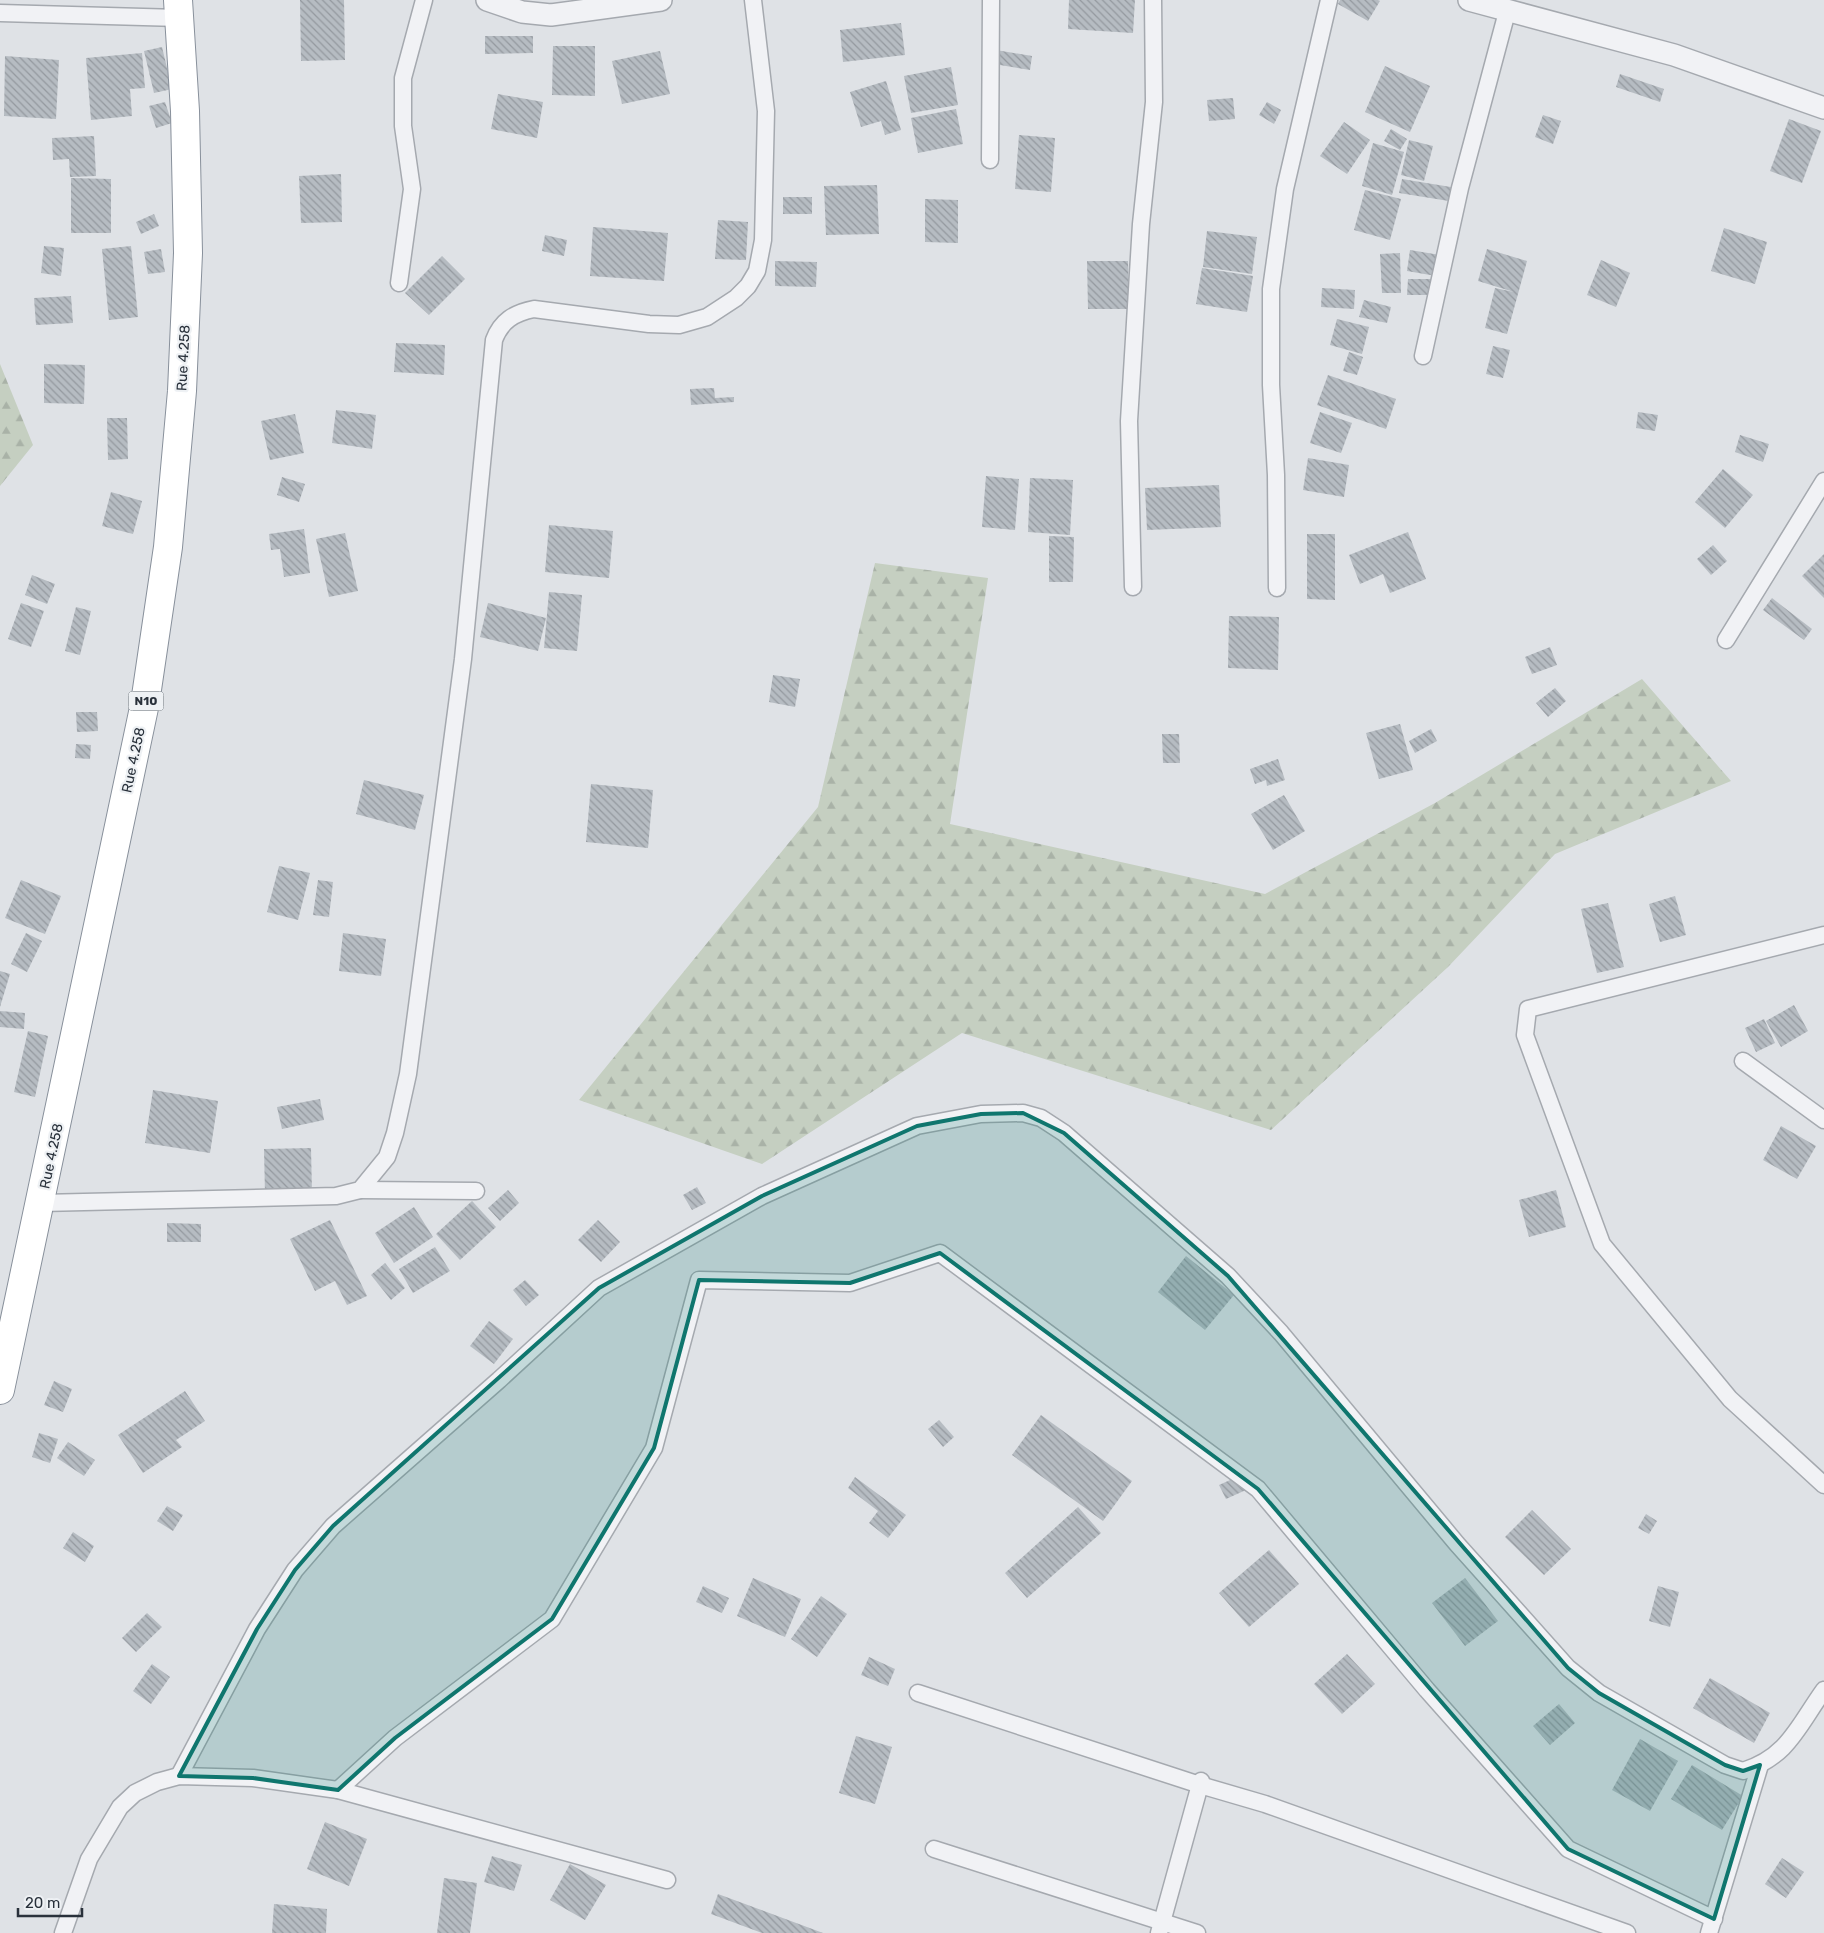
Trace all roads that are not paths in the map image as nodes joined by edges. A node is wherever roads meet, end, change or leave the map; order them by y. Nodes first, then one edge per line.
1 (424, 0) edge
2 (487, 0) edge
3 (661, 0) edge
4 (753, 0) edge
5 (991, 0) edge
6 (1153, 0) edge
7 (1329, 0) edge
8 (1470, 0) edge
9 (178, 9) edge
10 (1506, 12) junction
11 (0, 13) edge
12 (1824, 108) edge
13 (990, 160) dead end
14 (399, 283) dead end
15 (1424, 356) dead end
16 (1824, 481) edge
17 (1133, 587) dead end
18 (1277, 588) dead end
19 (1726, 640) dead end
20 (1824, 935) edge
21 (1743, 1061) dead end
22 (1824, 1120) edge
23 (360, 1190) junction
24 (476, 1191) dead end
25 (41, 1203) junction
26 (0, 1390) edge
27 (1824, 1485) edge
28 (1824, 1690) edge
29 (918, 1693) dead end
30 (1760, 1765) junction
31 (179, 1776) junction
32 (1201, 1783) junction
33 (338, 1790) junction
34 (934, 1849) dead end
35 (667, 1880) dead end
36 (1712, 1926) edge
37 (1160, 1928) edge
38 (63, 1933) edge
39 (1197, 1933) edge
40 (1627, 1933) edge

1 - 14 street
2 - 3 street
4 - 23 street
5 - 13 street
6 - 17 street
7 - 18 street
8 - 10 street
9 - 11 street
9 - 25 highway, Rue 4.258 / N10
10 - 12 street
10 - 15 street
16 - 19 street
20 - 27 street
21 - 22 street
23 - 24 street
23 - 25 street
25 - 26 highway, Rue 4.258 / N10
28 - 30 street
29 - 32 street
30 - 31 street
30 - 36 street
31 - 33 street
31 - 38 street
32 - 37 street
32 - 40 street
33 - 35 street
33 - 36 street
34 - 37 street
37 - 39 street

